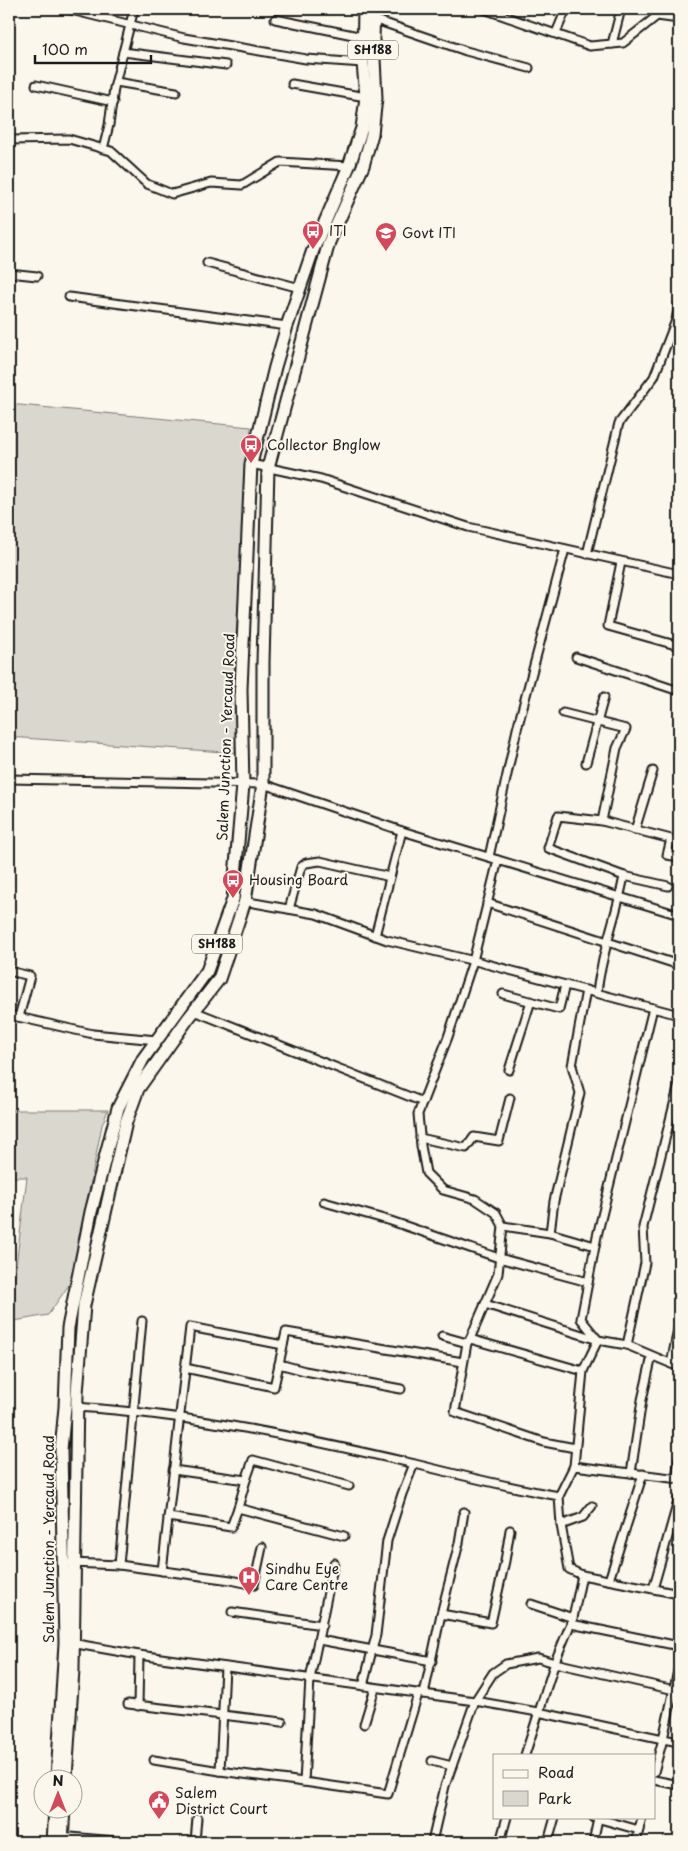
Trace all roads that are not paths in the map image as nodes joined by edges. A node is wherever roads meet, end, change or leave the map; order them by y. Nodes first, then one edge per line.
1 (67, 9) edge
2 (134, 9) edge
3 (364, 9) edge
4 (484, 9) edge
5 (566, 9) edge
6 (621, 9) edge
7 (503, 12) edge
8 (374, 14) edge
9 (275, 19) dead end
10 (679, 19) edge
11 (130, 26) junction
12 (556, 33) junction
13 (363, 37) junction
14 (612, 44) junction
15 (123, 52) junction
16 (363, 63) junction
17 (226, 65) dead end
18 (529, 68) dead end
19 (116, 82) junction
20 (292, 84) dead end
21 (36, 85) dead end
22 (176, 92) dead end
23 (370, 94) junction
24 (113, 102) junction
25 (9, 140) edge
26 (103, 149) junction
27 (349, 166) junction
28 (207, 263) dead end
29 (9, 272) edge
30 (37, 276) dead end
31 (300, 288) junction
32 (69, 297) dead end
33 (679, 304) edge
34 (287, 326) junction
35 (251, 464) junction
36 (268, 468) junction
37 (565, 549) junction
38 (587, 554) junction
39 (621, 562) junction
40 (679, 571) edge
41 (679, 646) edge
42 (576, 658) dead end
43 (679, 691) edge
44 (604, 697) dead end
45 (563, 713) dead end
46 (596, 721) junction
47 (586, 763) dead end
48 (653, 771) dead end
49 (9, 779) edge
50 (263, 784) junction
51 (243, 785) junction
52 (602, 821) junction
53 (635, 830) junction
54 (402, 831) junction
55 (489, 857) junction
56 (679, 857) edge
57 (498, 860) junction
58 (624, 876) junction
59 (390, 877) junction
60 (668, 886) dead end
61 (620, 897) junction
62 (239, 900) junction
63 (487, 904) junction
64 (289, 909) junction
65 (679, 915) edge
66 (375, 936) junction
67 (608, 942) junction
68 (473, 961) junction
69 (679, 965) edge
70 (9, 972) edge
71 (566, 985) junction
72 (586, 990) junction
73 (597, 993) junction
74 (504, 994) dead end
75 (530, 1001) junction
76 (653, 1008) junction
77 (194, 1011) junction
78 (9, 1015) edge
79 (679, 1015) edge
80 (19, 1017) junction
81 (156, 1040) junction
82 (509, 1070) dead end
83 (679, 1084) edge
84 (510, 1098) dead end
85 (423, 1102) junction
86 (420, 1138) junction
87 (324, 1202) dead end
88 (503, 1226) junction
89 (550, 1233) junction
90 (595, 1246) junction
91 (499, 1258) junction
92 (588, 1282) junction
93 (485, 1304) junction
94 (142, 1322) dead end
95 (679, 1324) edge
96 (442, 1336) dead end
97 (598, 1340) junction
98 (468, 1341) junction
99 (283, 1345) junction
100 (627, 1345) junction
101 (652, 1356) junction
102 (464, 1362) junction
103 (279, 1364) junction
104 (671, 1364) junction
105 (679, 1367) edge
106 (185, 1368) junction
107 (583, 1371) junction
108 (401, 1389) dead end
109 (71, 1407) junction
110 (134, 1411) junction
111 (179, 1417) junction
112 (576, 1448) junction
113 (679, 1458) edge
114 (414, 1464) junction
115 (574, 1466) junction
116 (173, 1470) junction
117 (631, 1473) junction
118 (643, 1474) junction
119 (678, 1478) edge
120 (246, 1480) junction
121 (349, 1486) dead end
122 (559, 1496) junction
123 (679, 1498) edge
124 (592, 1506) dead end
125 (238, 1508) junction
126 (464, 1512) dead end
127 (168, 1517) junction
128 (561, 1525) junction
129 (510, 1530) dead end
130 (344, 1536) dead end
131 (262, 1547) dead end
132 (69, 1563) junction
133 (334, 1563) dead end
134 (119, 1565) junction
135 (162, 1570) junction
136 (582, 1574) junction
137 (608, 1580) junction
138 (653, 1589) junction
139 (679, 1594) edge
140 (530, 1604) dead end
141 (232, 1612) dead end
142 (441, 1614) junction
143 (572, 1621) junction
144 (322, 1625) junction
145 (319, 1640) junction
146 (69, 1643) junction
147 (679, 1646) edge
148 (372, 1650) junction
149 (140, 1655) junction
150 (432, 1661) junction
151 (555, 1663) junction
152 (679, 1666) edge
153 (225, 1667) junction
154 (310, 1679) junction
155 (363, 1686) junction
156 (375, 1688) junction
157 (677, 1690) edge
158 (421, 1694) junction
159 (475, 1701) junction
160 (128, 1704) dead end
161 (138, 1706) junction
162 (538, 1712) junction
163 (223, 1715) junction
164 (282, 1722) dead end
165 (364, 1724) dead end
166 (663, 1739) junction
167 (679, 1742) edge
168 (526, 1754) edge
169 (154, 1760) dead end
170 (432, 1760) dead end
171 (656, 1765) edge
172 (452, 1766) junction
173 (58, 1768) edge
174 (66, 1768) edge
175 (220, 1771) junction
176 (656, 1780) edge
177 (304, 1782) junction
178 (679, 1785) edge
179 (56, 1818) edge
180 (62, 1818) edge
181 (197, 1818) dead end
182 (507, 1818) edge
183 (555, 1818) edge
184 (596, 1818) edge
185 (642, 1818) edge
186 (639, 1830) junction
187 (58, 1839) edge
188 (127, 1842) edge
189 (195, 1842) edge
190 (401, 1842) edge
191 (406, 1842) edge
192 (432, 1842) edge
193 (500, 1842) edge
194 (548, 1842) edge
195 (593, 1842) edge
196 (636, 1842) edge

1 - 11 street
2 - 11 street
3 - 13 main road
4 - 7 street
5 - 12 street
6 - 14 street
7 - 12 street
8 - 18 street
8 - 23 main road, Salem Junction - Yercaud Road / SH188
9 - 13 street
10 - 14 street
11 - 15 street
11 - 16 street
12 - 14 street
13 - 16 main road
15 - 17 street
15 - 19 street
16 - 23 main road
19 - 22 street
19 - 24 street
20 - 23 street
21 - 24 street
23 - 27 main road, Salem Junction - Yercaud Road / SH188
23 - 36 main road, SH188
24 - 26 street
25 - 26 street
26 - 27 street
27 - 31 main road, Salem Junction - Yercaud Road / SH188
28 - 31 street
29 - 30 street
31 - 34 main road, Salem Junction - Yercaud Road / SH188
32 - 34 street
33 - 38 street
34 - 35 main road, Salem Junction - Yercaud Road / SH188
35 - 36 street
35 - 51 main road, Salem Junction - Yercaud Road / SH188
36 - 37 street
36 - 50 main road, SH188
37 - 38 street
37 - 55 street
38 - 39 street
39 - 40 street
39 - 41 street
42 - 43 street
44 - 46 street
45 - 46 street
46 - 47 street
46 - 52 street
48 - 53 street
49 - 51 street
50 - 51 street
50 - 54 street
50 - 62 main road, SH188
51 - 62 main road, Salem Junction - Yercaud Road / SH188
52 - 53 street
52 - 58 street
53 - 56 street
54 - 55 street
54 - 59 street
55 - 57 street
57 - 61 street
57 - 63 street
58 - 60 street
58 - 61 street
59 - 64 street
59 - 66 street
61 - 65 street
61 - 67 street
62 - 64 street
62 - 77 main road, SH188
62 - 81 main road, Salem Junction - Yercaud Road / SH188
63 - 67 street
63 - 68 street
64 - 66 street
66 - 68 street
67 - 69 street
67 - 73 street
68 - 71 street
68 - 85 street
70 - 80 street
71 - 72 street
71 - 75 street
72 - 73 street
72 - 89 street
73 - 76 street
74 - 75 street
75 - 82 street
76 - 79 street
76 - 90 street
77 - 85 street
77 - 109 main road, SH188
78 - 80 street
80 - 81 street
81 - 109 main road, Salem Junction - Yercaud Road / SH188
83 - 100 street
84 - 86 street
85 - 86 street
86 - 88 street
87 - 91 street
88 - 89 street
88 - 91 street
89 - 90 street
90 - 92 street
91 - 92 street
91 - 93 street
92 - 97 street
93 - 97 street
93 - 98 street
94 - 110 street
95 - 104 street
96 - 98 street
97 - 100 street
97 - 107 street
98 - 102 street
98 - 107 street
99 - 102 street
99 - 103 street
99 - 106 street
100 - 101 street
101 - 104 street
101 - 117 street
102 - 112 street
103 - 106 street
103 - 108 street
104 - 105 street
106 - 111 street
107 - 112 street
109 - 110 street
109 - 132 main road, SH188
110 - 111 street
110 - 134 street
111 - 114 street
111 - 116 street
112 - 115 street
113 - 119 street
114 - 122 street
114 - 148 street
115 - 117 street
115 - 122 street
116 - 120 street
116 - 127 street
117 - 118 street
118 - 119 street
118 - 137 street
120 - 121 street
120 - 125 street
122 - 128 street
123 - 138 street
124 - 128 street
125 - 127 street
125 - 130 street
126 - 142 street
127 - 135 street
128 - 136 street
129 - 142 street
131 - 135 street
132 - 134 street
132 - 146 main road, SH188
133 - 144 street
134 - 135 street
136 - 137 street
136 - 143 street
137 - 138 street
138 - 139 street
140 - 143 street
141 - 144 street
142 - 150 street
143 - 147 street
143 - 151 street
144 - 145 street
145 - 148 street
145 - 154 street
146 - 149 street
146 - 173 main road, Salem Junction - Yercaud Road / SH188
146 - 174 main road, SH188
148 - 150 street
148 - 155 street
149 - 153 street
149 - 161 street
150 - 158 street
151 - 157 street
151 - 159 street
151 - 162 street
152 - 157 street
153 - 154 street
153 - 163 street
154 - 155 street
154 - 177 street
155 - 156 street
156 - 158 street
156 - 165 street
157 - 166 street
158 - 159 street
158 - 177 street
159 - 162 street
159 - 172 street
160 - 161 street
161 - 163 street
162 - 166 street
162 - 168 street
163 - 164 street
163 - 175 street
166 - 167 street
166 - 171 street
169 - 175 street
170 - 172 street
172 - 192 street
175 - 177 street
176 - 178 street
179 - 187 main road
180 - 187 main road
181 - 189 street
182 - 193 street
183 - 194 street
184 - 186 street
184 - 195 street
185 - 186 street
186 - 196 street
187 - 188 street
190 - 191 street

